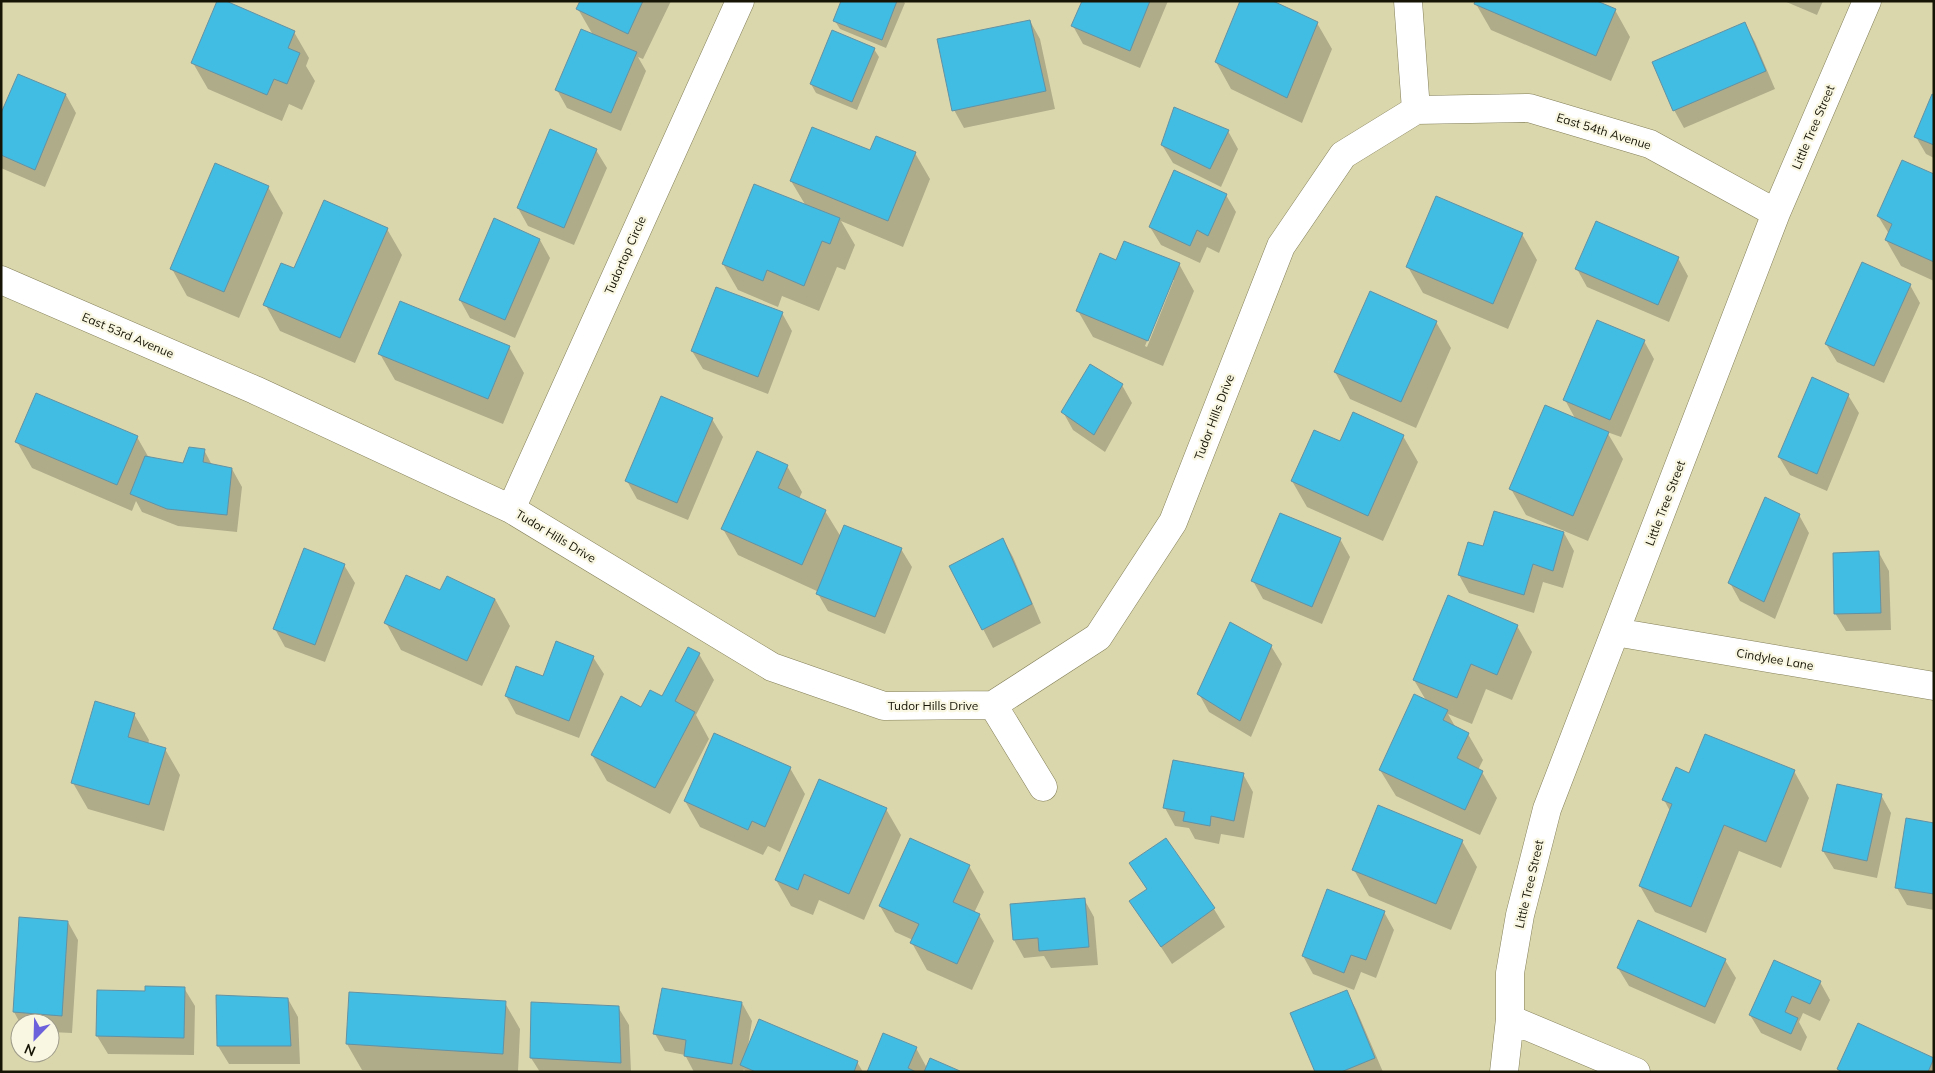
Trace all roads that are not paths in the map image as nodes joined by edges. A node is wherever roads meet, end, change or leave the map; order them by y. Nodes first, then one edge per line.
1 (740, 1) edge
2 (1408, 1) edge
3 (1867, 1) edge
4 (1416, 110) junction
5 (1776, 213) junction
6 (1, 280) edge
7 (255, 390) joint
8 (511, 509) junction
9 (1615, 632) junction
10 (1934, 686) edge
11 (993, 705) junction
12 (1043, 787) dead end
13 (1510, 1019) junction
14 (1504, 1072) edge
15 (1636, 1072) edge

1 - 8 street, Tudortop Circle
2 - 4 street
3 - 5 street, Little Tree Street
4 - 5 street, East 54th Avenue
4 - 11 street, Tudor Hills Drive
5 - 9 street, Little Tree Street
6 - 7 street, East 53rd Avenue
7 - 8 street, Tudor Hills Drive
8 - 11 street, Tudor Hills Drive
9 - 10 street, Cindylee Lane
9 - 13 street, Little Tree Street
11 - 12 street
13 - 14 street, Little Tree Street
13 - 15 street

